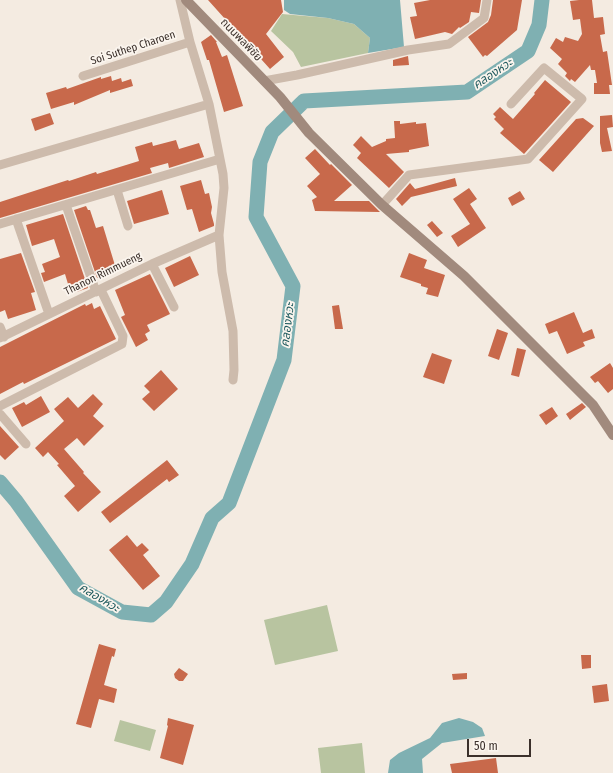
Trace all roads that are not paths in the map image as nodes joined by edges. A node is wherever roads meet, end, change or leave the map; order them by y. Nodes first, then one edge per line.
1 (180, 0) edge
2 (186, 0) edge
3 (487, 0) edge
4 (190, 42) junction
5 (83, 76) dead end
6 (264, 81) junction
7 (209, 104) junction
8 (511, 104) dead end
9 (220, 159) junction
10 (0, 165) edge
11 (117, 190) junction
12 (66, 205) junction
13 (382, 205) junction
14 (16, 219) junction
15 (0, 224) edge
16 (128, 226) dead end
17 (219, 235) junction
18 (152, 264) junction
19 (99, 291) junction
20 (174, 307) dead end
21 (49, 314) junction
22 (0, 327) edge
23 (2, 338) edge
24 (233, 380) dead end
25 (0, 406) edge
26 (0, 414) edge
27 (613, 435) edge
28 (26, 444) dead end

1 - 4 street
2 - 6 street, ถนนพลพิชัย
3 - 6 street
4 - 5 street, Soi Suthep Charoen
4 - 7 street
6 - 13 street, ถนนพลพิชัย
7 - 9 street
7 - 10 street
8 - 13 street
9 - 11 street
9 - 17 street
11 - 12 street
11 - 16 street
12 - 14 street
12 - 19 street
13 - 27 street, ถนนพลพิชัย
14 - 15 street
14 - 21 street
17 - 18 street, Thanon Rimmueng
17 - 24 street
18 - 19 street, Thanon Rimmueng
18 - 20 street
19 - 21 street, Thanon Rimmueng
19 - 25 street
21 - 23 street, Thanon Rimmueng
22 - 23 street
26 - 28 street

